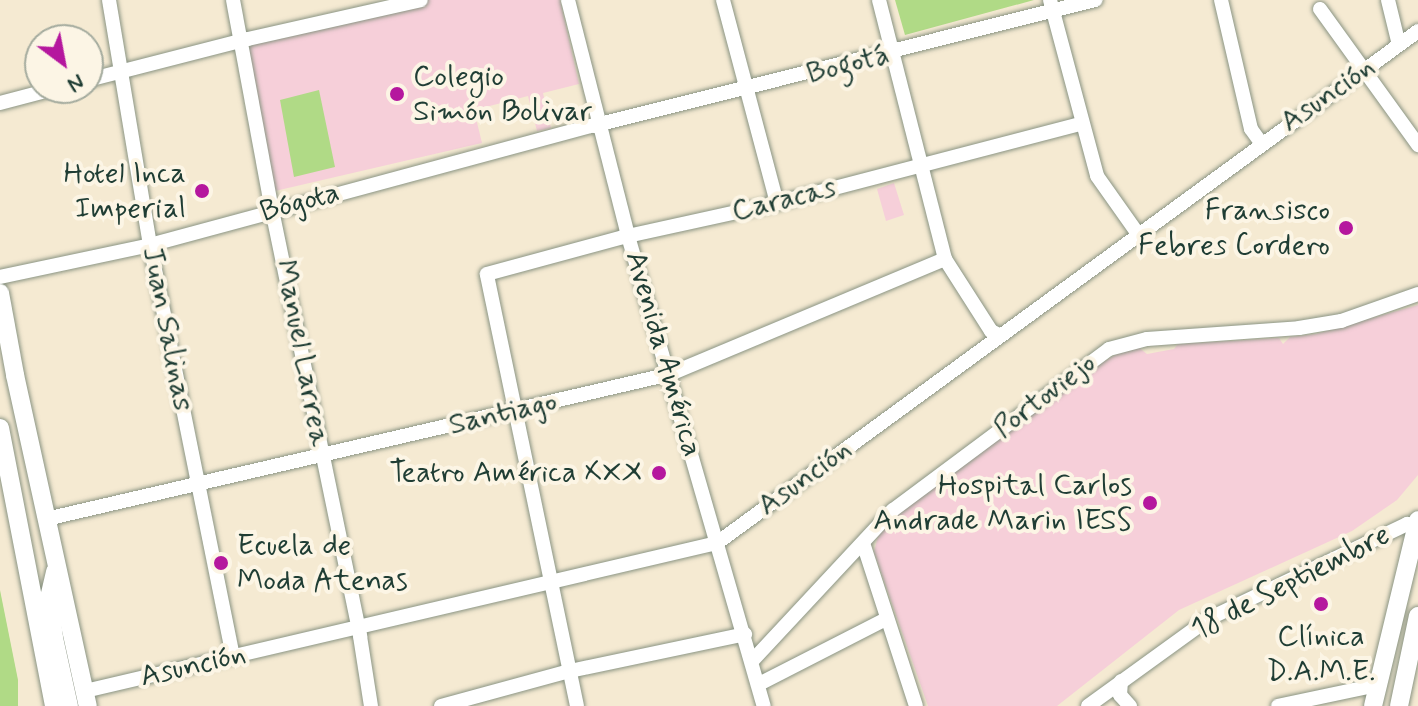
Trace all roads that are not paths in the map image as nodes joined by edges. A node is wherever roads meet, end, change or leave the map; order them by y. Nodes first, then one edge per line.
1 (109, 0) edge
2 (233, 0) edge
3 (421, 0) edge
4 (568, 0) edge
5 (723, 0) edge
6 (879, 0) edge
7 (1095, 0) edge
8 (1221, 0) edge
9 (1388, 0) edge
10 (375, 5) edge
11 (1051, 5) edge
12 (1320, 9) dead end
13 (1416, 36) edge
14 (241, 40) junction
15 (1399, 45) junction
16 (892, 54) junction
17 (1363, 70) junction
18 (121, 71) junction
19 (104, 76) edge
20 (747, 90) junction
21 (24, 97) edge
22 (0, 103) edge
23 (1080, 124) junction
24 (599, 125) junction
25 (1261, 143) junction
26 (1418, 145) edge
27 (922, 165) junction
28 (777, 203) junction
29 (272, 210) junction
30 (1138, 234) junction
31 (628, 236) junction
32 (150, 241) junction
33 (945, 259) junction
34 (0, 270) edge
35 (0, 277) edge
36 (0, 293) edge
37 (1418, 294) edge
38 (999, 335) junction
39 (670, 374) junction
40 (515, 413) junction
41 (0, 428) edge
42 (325, 457) junction
43 (196, 484) junction
44 (46, 519) junction
45 (1417, 524) edge
46 (717, 543) junction
47 (863, 543) junction
48 (56, 562) junction
49 (25, 566) junction
50 (550, 585) junction
51 (1418, 616) edge
52 (886, 619) junction
53 (359, 628) junction
54 (745, 634) junction
55 (233, 656) junction
56 (753, 660) junction
57 (1412, 667) edge
58 (570, 671) junction
59 (1121, 681) junction
60 (759, 684) junction
61 (1377, 685) junction
62 (87, 698) edge
63 (54, 706) edge
64 (69, 706) edge
65 (371, 706) edge
66 (441, 706) edge
67 (577, 706) edge
68 (764, 706) edge
69 (916, 706) edge
70 (1088, 706) edge
71 (1130, 706) edge
72 (1278, 706) edge
73 (1373, 706) edge
74 (1399, 706) edge

1 - 18 street, Juan Salinas
2 - 14 street, Manuel Larrea
3 - 10 street
4 - 24 street, Avenida América
5 - 20 street
6 - 16 street
7 - 11 street, Bogotá
8 - 25 street
9 - 15 street
10 - 14 street
11 - 16 street, Bogotá
11 - 23 street
12 - 17 street
13 - 15 street, Asunción
14 - 18 street
14 - 29 street, Manuel Larrea
15 - 17 street, Asunción
16 - 20 street, Bogotá
16 - 27 street
17 - 25 street, Asunción
17 - 26 street
18 - 19 street
18 - 32 street, Juan Salinas
20 - 24 street, Bogotá
20 - 28 street
21 - 22 street
23 - 27 street, Caracas
23 - 30 street
24 - 29 street, Bógota
24 - 31 street, Avenida América
25 - 30 street, Asunción
27 - 28 street, Caracas
27 - 33 street
28 - 31 street, Caracas
29 - 32 street, Bógota
29 - 42 street, Manuel Larrea
30 - 38 street, Asunción
31 - 39 street, Avenida América
31 - 40 street, Caracas
32 - 34 street, Bógota
32 - 35 street, Bógota
32 - 43 street, Juan Salinas
33 - 38 street
33 - 39 street, Santiago
36 - 44 main road
37 - 47 street, Portoviejo
38 - 46 street, Asunción
39 - 40 street, Santiago
39 - 46 street, Avenida América
40 - 42 street, Santiago
40 - 50 street
41 - 49 main road
42 - 43 street, Santiago
42 - 53 street, Manuel Larrea
43 - 44 street, Santiago
43 - 55 street, Juan Salinas
44 - 48 main road
45 - 59 street, 18 de Septiembre
45 - 61 main road
46 - 50 street, Asunción
46 - 54 street, Avenida América
47 - 52 street
47 - 56 street, Portoviejo
48 - 49 main road
48 - 62 main road
48 - 64 main road
49 - 63 main road
50 - 53 street, Asunción
50 - 58 street
51 - 57 main road
52 - 60 street
52 - 69 street
53 - 55 street, Asunción
53 - 65 street, Manuel Larrea
54 - 56 street, Avenida América
54 - 58 street
55 - 62 street, Asunción
56 - 60 street, Avenida América
57 - 74 main road
58 - 66 street
58 - 67 street
59 - 70 street, 18 de Septiembre
59 - 71 street
60 - 68 street, Avenida América
61 - 72 street
61 - 73 main road

